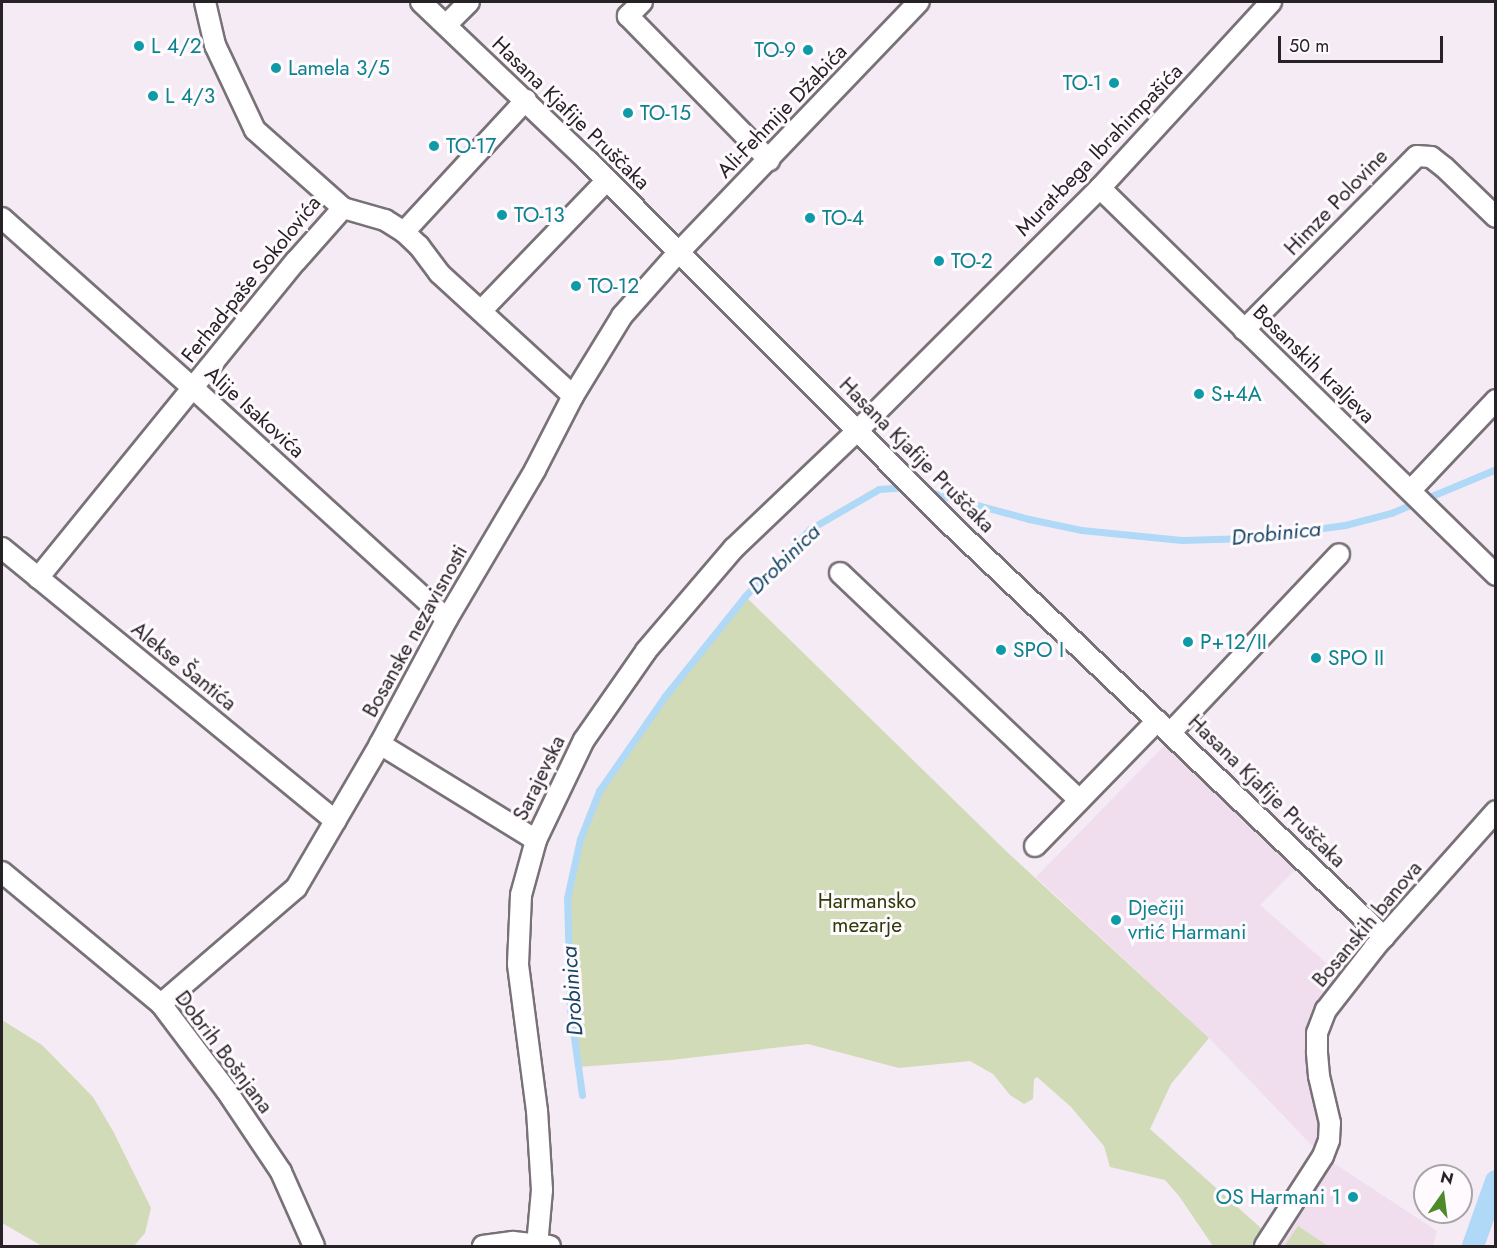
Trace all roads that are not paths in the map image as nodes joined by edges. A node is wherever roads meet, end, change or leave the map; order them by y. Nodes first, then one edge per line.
1 (205, 2) edge
2 (421, 2) edge
3 (470, 2) edge
4 (642, 2) edge
5 (916, 2) edge
6 (1271, 2) edge
7 (447, 24) junction
8 (526, 100) junction
9 (769, 160) junction
10 (607, 180) junction
11 (1100, 188) junction
12 (343, 208) junction
13 (1496, 217) edge
14 (2, 218) edge
15 (404, 231) junction
16 (678, 253) junction
17 (481, 311) junction
18 (1244, 330) junction
19 (194, 388) junction
20 (573, 396) junction
21 (1496, 400) edge
22 (857, 431) junction
23 (1413, 493) junction
24 (2, 548) edge
25 (1339, 554) dead end
26 (840, 573) dead end
27 (1496, 575) edge
28 (38, 579) junction
29 (447, 619) junction
30 (1164, 727) junction
31 (380, 744) junction
32 (1079, 800) junction
33 (1496, 811) edge
34 (336, 821) junction
35 (536, 840) junction
36 (1035, 846) dead end
37 (2, 872) edge
38 (1384, 937) junction
39 (160, 1004) junction
40 (542, 1245) edge
41 (314, 1246) edge
42 (483, 1246) edge
43 (1265, 1246) edge

1 - 12 street, Ferhad-paše Sokolovića
2 - 7 street, Hasana Kjafije Pruščaka
3 - 7 street
4 - 9 street
5 - 9 street, Ali-Fehmije Džabića
6 - 11 street, Murat-bega Ibrahimpašića
7 - 8 street, Hasana Kjafije Pruščaka
8 - 10 street, Hasana Kjafije Pruščaka
8 - 15 street
9 - 16 street, Ali-Fehmije Džabića
10 - 16 street, Hasana Kjafije Pruščaka
10 - 17 street
11 - 18 street, Bosanskih kraljeva
11 - 22 street, Murat-bega Ibrahimpašića
12 - 15 street
12 - 19 street, Ferhad-paše Sokolovića
13 - 18 street, Himze Polovine
14 - 19 street, Alije Isakovića
15 - 17 street
16 - 20 street, Bosanske nezavisnosti
16 - 22 street, Hasana Kjafije Pruščaka
17 - 20 street
18 - 23 street, Bosanskih kraljeva
19 - 28 street, Ferhad-paše Sokolovića
19 - 29 street, Alije Isakovića
20 - 29 street, Bosanske nezavisnosti
21 - 23 street
22 - 30 street, Hasana Kjafije Pruščaka
22 - 35 street, Sarajevska
23 - 27 street, Bosanskih kraljeva
24 - 28 street, Alekse Šantića
25 - 30 street
26 - 32 street
28 - 34 street, Alekse Šantića
29 - 31 street, Bosanske nezavisnosti
30 - 32 street
30 - 38 street, Hasana Kjafije Pruščaka
31 - 34 street, Bosanske nezavisnosti
31 - 35 street
32 - 36 street
33 - 38 street, Bosanskih banova
34 - 39 street, Bosanske nezavisnosti
35 - 40 street, Sarajevska
37 - 39 street, Dobrih Bošnjana
38 - 43 street, Bosanskih banova
39 - 41 street, Dobrih Bošnjana
40 - 42 street

